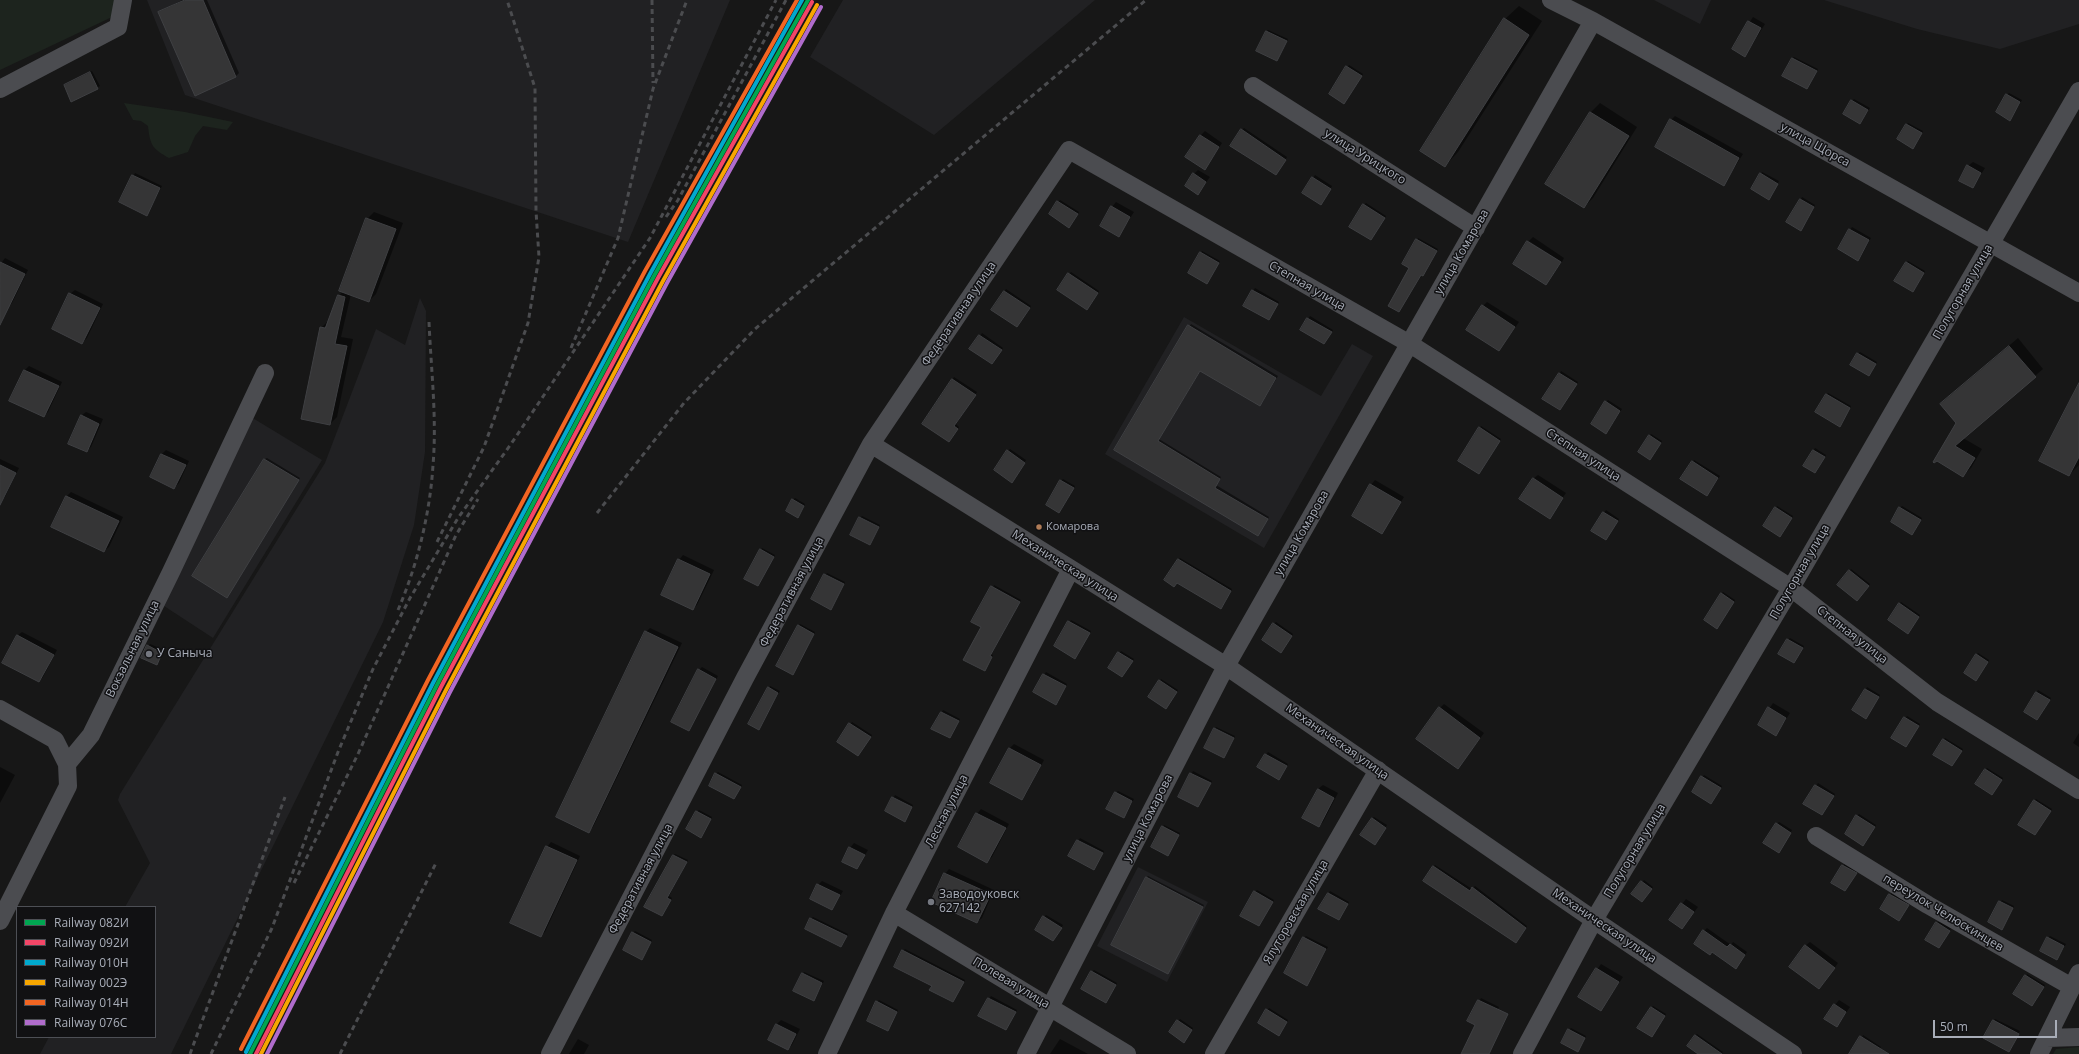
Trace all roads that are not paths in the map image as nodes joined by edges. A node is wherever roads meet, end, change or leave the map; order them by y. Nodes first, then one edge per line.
1 (123, 0) edge
2 (1551, 0) edge
3 (1593, 21) junction
4 (1253, 86) dead end
5 (0, 89) edge
6 (2079, 91) edge
7 (1069, 150) joint
8 (1476, 228) junction
9 (1991, 244) junction
10 (2079, 293) edge
11 (1410, 344) junction
12 (265, 373) dead end
13 (872, 444) junction
14 (1071, 569) junction
15 (1791, 588) junction
16 (1226, 666) junction
17 (0, 709) edge
18 (67, 764) junction
19 (1378, 770) junction
20 (2079, 790) edge
21 (1816, 836) dead end
22 (894, 913) junction
23 (1594, 920) junction
24 (0, 921) edge
25 (2075, 980) edge
26 (1051, 1007) junction
27 (2079, 1037) edge
28 (2043, 1046) edge
29 (550, 1054) edge
30 (827, 1054) edge
31 (1026, 1054) edge
32 (1127, 1054) edge
33 (1214, 1054) edge
34 (1522, 1054) edge
35 (1793, 1054) edge

1 - 5 street
2 - 3 street, улица Щорса
3 - 8 street, улица Комарова
3 - 9 street, улица Щорса
4 - 8 street, улица Урицкого
6 - 9 street, Полугорная улица
7 - 11 street, Степная улица
7 - 13 street, Федеративная улица
8 - 11 street, улица Комарова
9 - 10 street, улица Щорса
9 - 15 street, Полугорная улица
11 - 15 street, Степная улица
11 - 16 street, улица Комарова
12 - 18 street, Вокзальная улица
13 - 14 street, Механическая улица
13 - 29 street, Федеративная улица
14 - 16 street, Механическая улица
14 - 22 street, Лесная улица
15 - 20 street, Степная улица
15 - 23 street, Полугорная улица
16 - 19 street, Механическая улица
16 - 26 street, улица Комарова
17 - 18 street
18 - 24 street
19 - 23 street, Механическая улица
19 - 33 street, Ялуторовская улица
21 - 25 street, переулок Челюскинцев
22 - 26 street, Полевая улица
22 - 30 street, Лесная улица
23 - 34 street, Полугорная улица
23 - 35 street, Механическая улица
25 - 28 street
26 - 31 street, улица Комарова
26 - 32 street, Полевая улица
27 - 28 street

